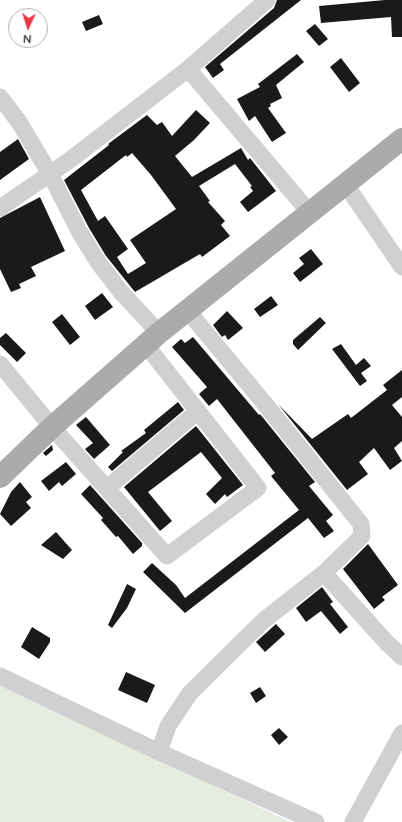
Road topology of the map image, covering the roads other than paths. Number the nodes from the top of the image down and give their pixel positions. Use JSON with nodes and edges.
{"nodes":[{"id":1,"x":267,"y":0,"type":"edge"},
{"id":2,"x":188,"y":69,"type":"junction"},
{"id":3,"x":0,"y":96,"type":"edge"},
{"id":4,"x":402,"y":139,"type":"edge"},
{"id":5,"x":50,"y":174,"type":"junction"},
{"id":6,"x":346,"y":185,"type":"junction"},
{"id":7,"x":0,"y":208,"type":"edge"},
{"id":8,"x":310,"y":213,"type":"junction"},
{"id":9,"x":402,"y":267,"type":"edge"},
{"id":10,"x":187,"y":310,"type":"junction"},
{"id":11,"x":152,"y":339,"type":"junction"},
{"id":12,"x":0,"y":364,"type":"edge"},
{"id":13,"x":198,"y":411,"type":"junction"},
{"id":14,"x":52,"y":427,"type":"junction"},
{"id":15,"x":0,"y":477,"type":"edge"},
{"id":16,"x":107,"y":488,"type":"junction"},
{"id":17,"x":324,"y":574,"type":"junction"},
{"id":18,"x":402,"y":657,"type":"edge"},
{"id":19,"x":0,"y":676,"type":"edge"},
{"id":20,"x":402,"y":733,"type":"edge"},
{"id":21,"x":159,"y":752,"type":"junction"},
{"id":22,"x":316,"y":822,"type":"edge"},
{"id":23,"x":353,"y":822,"type":"edge"}],
"edges":[{"from":1,"to":2,"type":"street"},
{"from":2,"to":5,"type":"street"},
{"from":2,"to":8,"type":"street"},
{"from":3,"to":5,"type":"street"},
{"from":4,"to":6,"type":"main road"},
{"from":5,"to":7,"type":"street"},
{"from":5,"to":11,"type":"street"},
{"from":6,"to":8,"type":"main road"},
{"from":6,"to":9,"type":"street"},
{"from":8,"to":10,"type":"main road"},
{"from":10,"to":11,"type":"main road"},
{"from":10,"to":17,"type":"street"},
{"from":11,"to":13,"type":"street"},
{"from":11,"to":14,"type":"main road"},
{"from":12,"to":14,"type":"street"},
{"from":13,"to":16,"type":"street"},
{"from":13,"to":16,"type":"street"},
{"from":14,"to":15,"type":"main road"},
{"from":14,"to":16,"type":"street"},
{"from":17,"to":18,"type":"street"},
{"from":17,"to":21,"type":"street"},
{"from":19,"to":21,"type":"street"},
{"from":20,"to":23,"type":"street"},
{"from":21,"to":22,"type":"street"}]}
